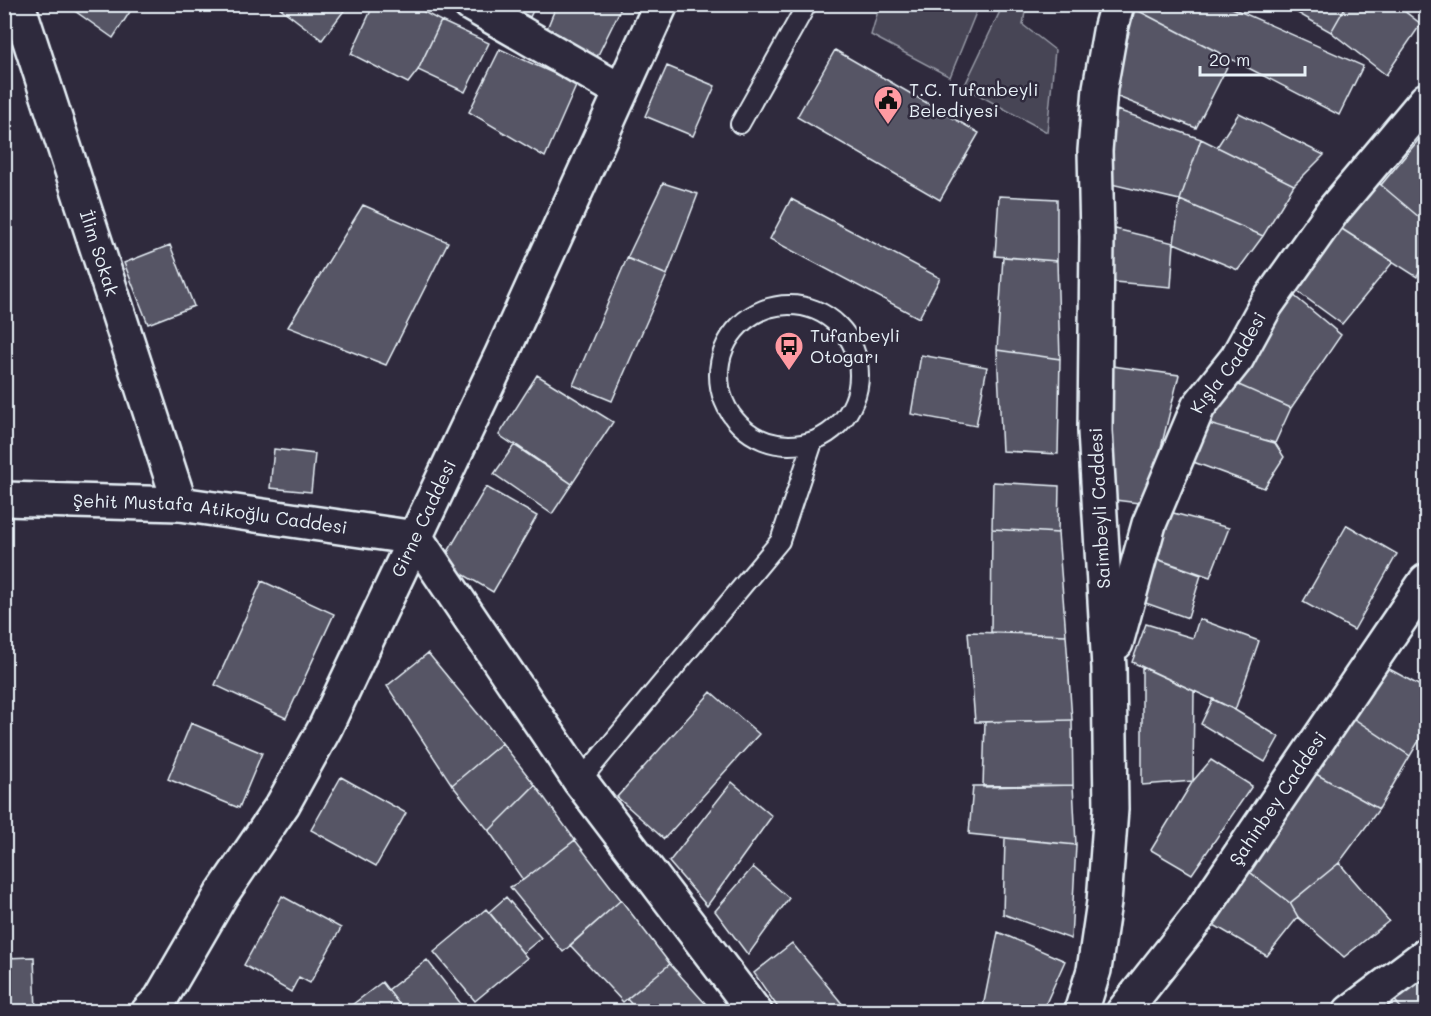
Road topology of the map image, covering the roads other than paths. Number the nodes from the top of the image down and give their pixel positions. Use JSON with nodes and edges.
{"nodes":[{"id":1,"x":18,"y":4,"type":"edge"},
{"id":2,"x":470,"y":4,"type":"edge"},
{"id":3,"x":661,"y":4,"type":"edge"},
{"id":4,"x":807,"y":4,"type":"edge"},
{"id":5,"x":1117,"y":4,"type":"edge"},
{"id":6,"x":621,"y":91,"type":"junction"},
{"id":7,"x":1426,"y":100,"type":"edge"},
{"id":8,"x":740,"y":124,"type":"dead end"},
{"id":9,"x":813,"y":442,"type":"junction"},
{"id":10,"x":4,"y":499,"type":"edge"},
{"id":11,"x":180,"y":504,"type":"junction"},
{"id":12,"x":416,"y":538,"type":"junction"},
{"id":13,"x":1426,"y":581,"type":"edge"},
{"id":14,"x":1109,"y":668,"type":"junction"},
{"id":15,"x":580,"y":781,"type":"junction"},
{"id":16,"x":1426,"y":954,"type":"edge"},
{"id":17,"x":148,"y":1011,"type":"edge"},
{"id":18,"x":755,"y":1011,"type":"edge"},
{"id":19,"x":1081,"y":1011,"type":"edge"},
{"id":20,"x":1123,"y":1011,"type":"edge"},
{"id":21,"x":1350,"y":1011,"type":"edge"}],
"edges":[{"from":1,"to":11,"type":"street","name":"İlim Sokak"},
{"from":2,"to":6,"type":"street"},
{"from":3,"to":6,"type":"street","name":"Girne Caddesi"},
{"from":4,"to":8,"type":"lane"},
{"from":5,"to":14,"type":"street","name":"Saimbeyli Caddesi"},
{"from":6,"to":12,"type":"street","name":"Girne Caddesi"},
{"from":7,"to":14,"type":"street","name":"Kışla Caddesi"},
{"from":9,"to":9,"type":"lane"},
{"from":9,"to":15,"type":"lane"},
{"from":10,"to":11,"type":"street","name":"Şehit Mustafa Atikoğlu Caddesi"},
{"from":11,"to":12,"type":"street","name":"Şehit Mustafa Atikoğlu Caddesi"},
{"from":12,"to":15,"type":"street"},
{"from":12,"to":17,"type":"street","name":"Girne Caddesi"},
{"from":13,"to":20,"type":"street","name":"Şahinbey Caddesi"},
{"from":14,"to":19,"type":"street","name":"Saimbeyli Caddesi"},
{"from":15,"to":18,"type":"street"},
{"from":16,"to":21,"type":"street"}]}
